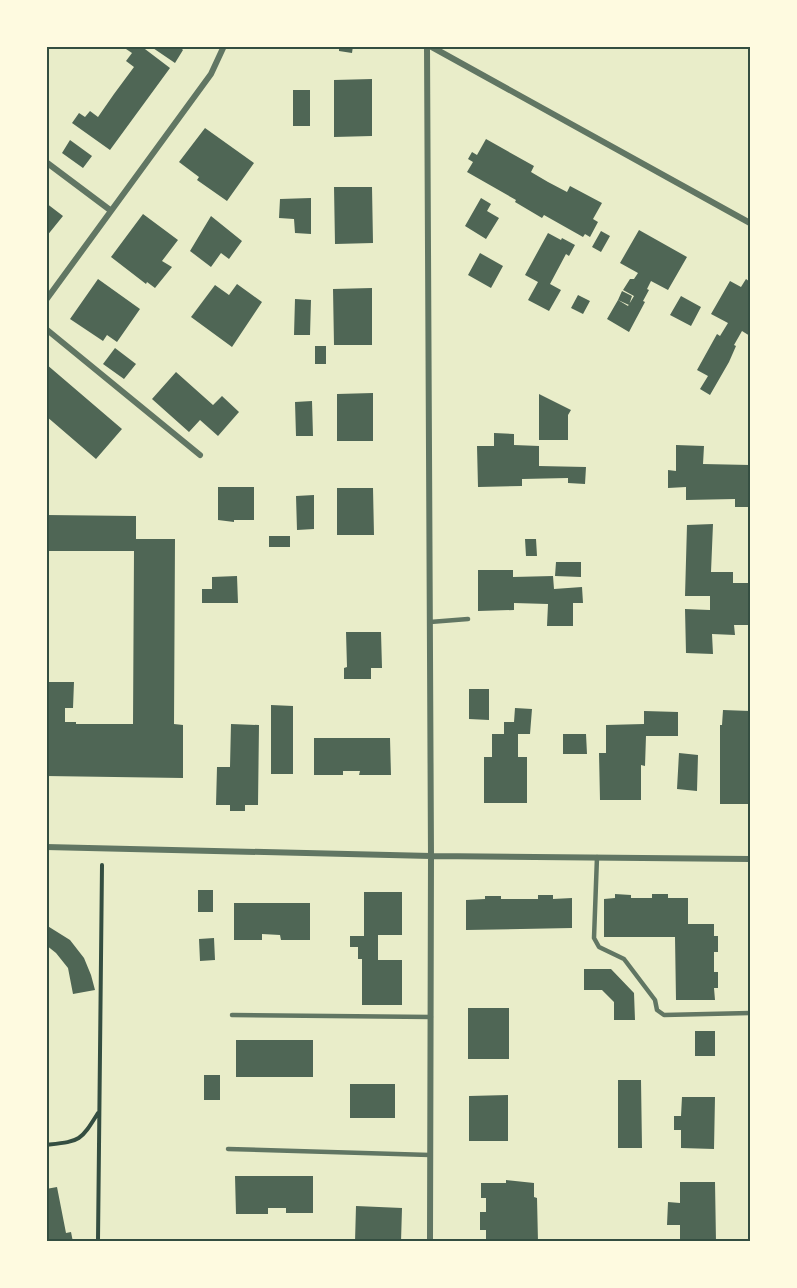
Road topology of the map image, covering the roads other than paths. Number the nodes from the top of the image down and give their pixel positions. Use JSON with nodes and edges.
{"nodes":[{"id":1,"x":224,"y":46,"type":"edge"},
{"id":2,"x":429,"y":46,"type":"edge"},
{"id":3,"x":46,"y":162,"type":"edge"},
{"id":4,"x":110,"y":210,"type":"junction"},
{"id":5,"x":750,"y":223,"type":"edge"},
{"id":6,"x":46,"y":300,"type":"edge"},
{"id":7,"x":46,"y":329,"type":"edge"},
{"id":8,"x":200,"y":455,"type":"dead end"},
{"id":9,"x":468,"y":619,"type":"dead end"},
{"id":10,"x":430,"y":622,"type":"junction"},
{"id":11,"x":46,"y":847,"type":"edge"},
{"id":12,"x":431,"y":856,"type":"junction"},
{"id":13,"x":597,"y":857,"type":"junction"},
{"id":14,"x":750,"y":859,"type":"edge"},
{"id":15,"x":750,"y":1013,"type":"edge"},
{"id":16,"x":232,"y":1015,"type":"dead end"},
{"id":17,"x":431,"y":1017,"type":"junction"},
{"id":18,"x":228,"y":1149,"type":"dead end"},
{"id":19,"x":430,"y":1155,"type":"junction"},
{"id":20,"x":430,"y":1242,"type":"edge"}],
"edges":[{"from":1,"to":4,"type":"street"},
{"from":2,"to":5,"type":"street"},
{"from":2,"to":10,"type":"street"},
{"from":3,"to":4,"type":"street"},
{"from":4,"to":6,"type":"street"},
{"from":7,"to":8,"type":"street"},
{"from":9,"to":10,"type":"lane"},
{"from":10,"to":12,"type":"street"},
{"from":11,"to":12,"type":"street"},
{"from":12,"to":13,"type":"street"},
{"from":12,"to":17,"type":"street"},
{"from":13,"to":14,"type":"street"},
{"from":13,"to":15,"type":"lane"},
{"from":16,"to":17,"type":"lane"},
{"from":17,"to":19,"type":"street"},
{"from":18,"to":19,"type":"lane"},
{"from":19,"to":20,"type":"street"}]}
